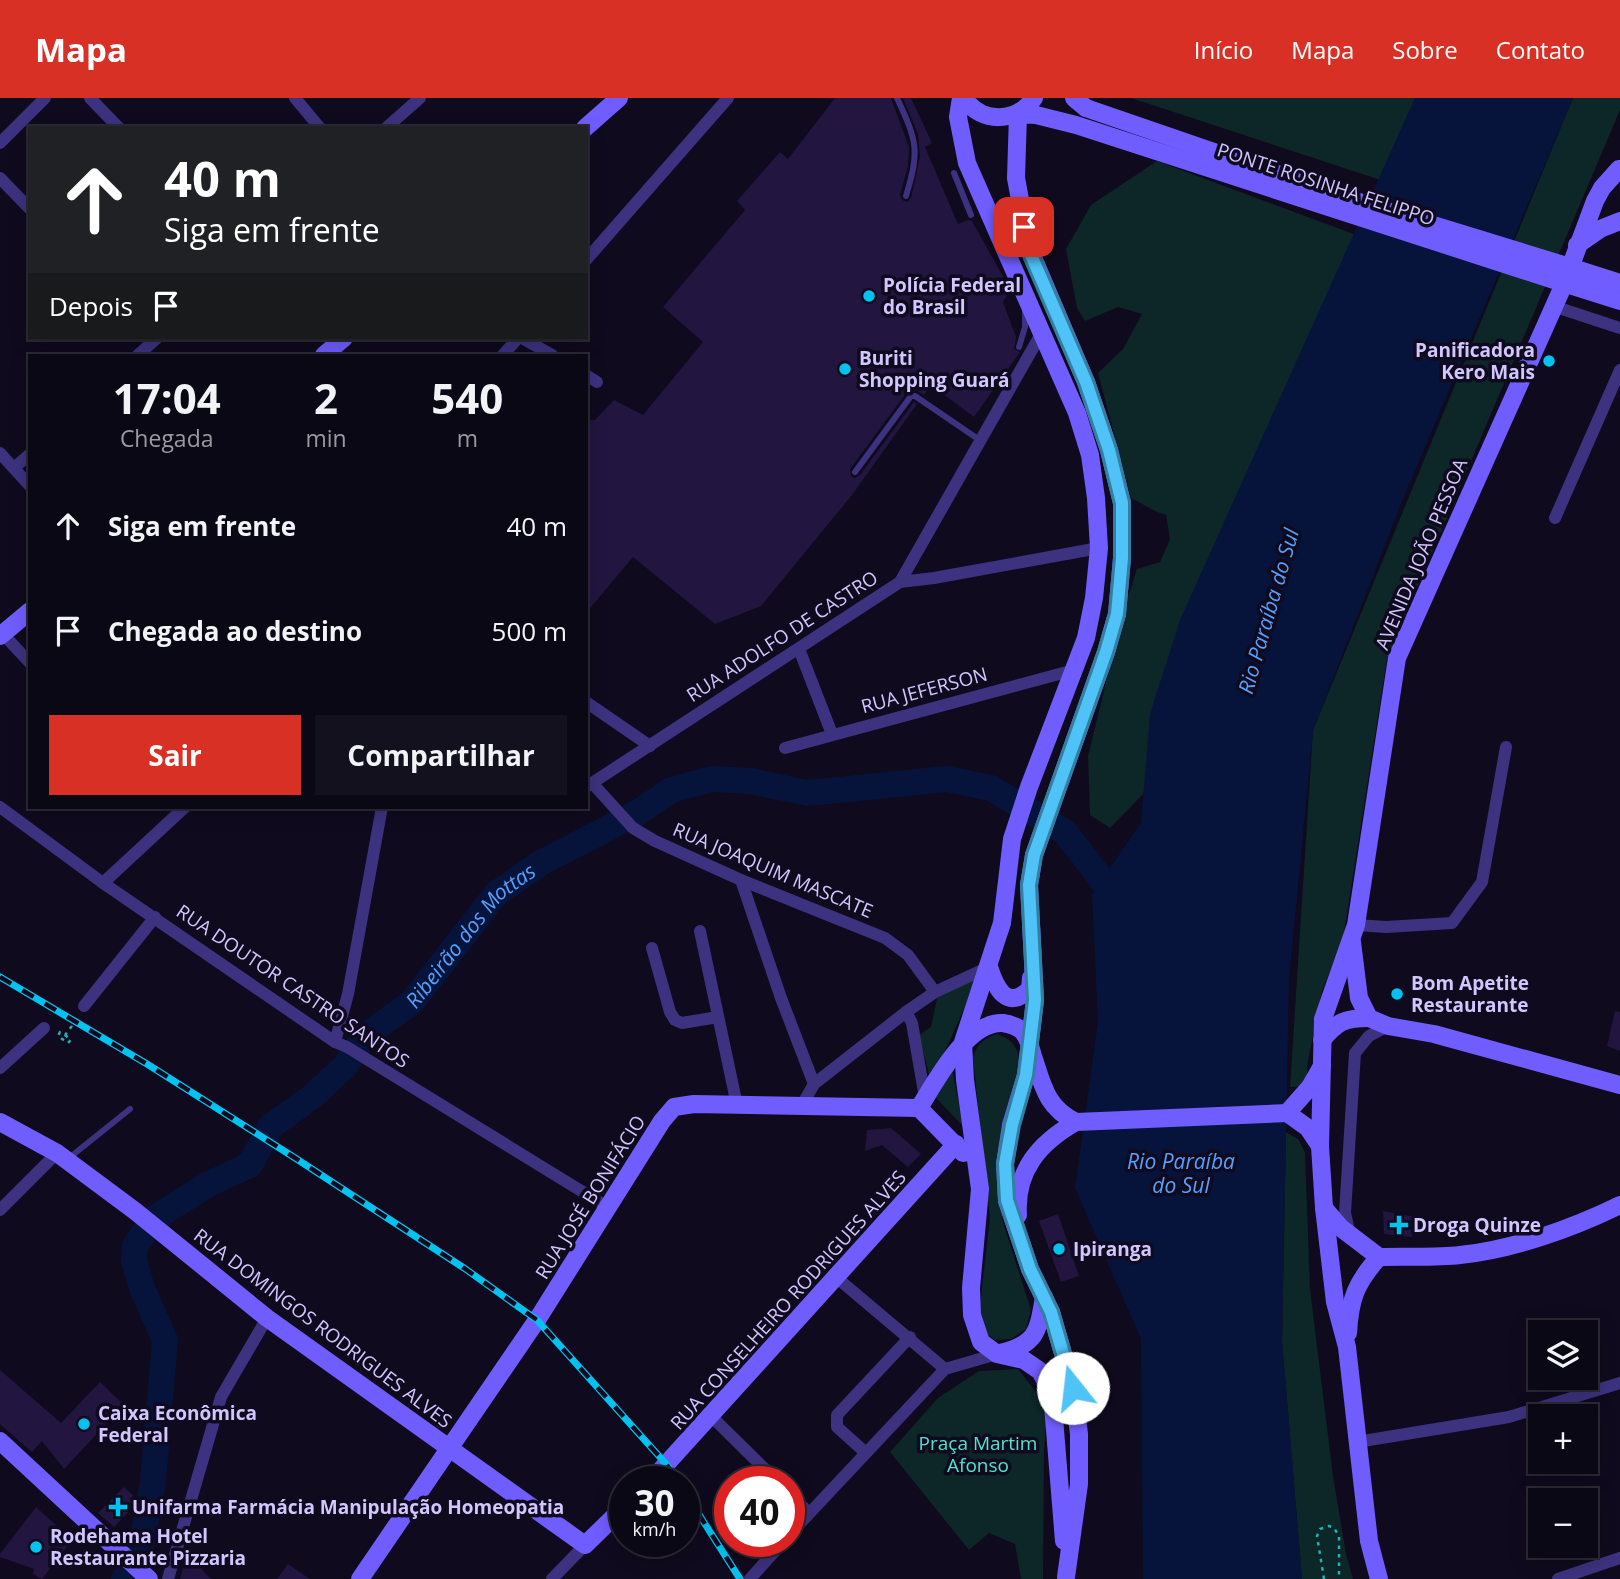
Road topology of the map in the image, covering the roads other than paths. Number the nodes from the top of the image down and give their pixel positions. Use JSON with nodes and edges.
{"nodes":[{"id":1,"x":45,"y":98,"type":"edge"},
{"id":2,"x":90,"y":98,"type":"edge"},
{"id":3,"x":295,"y":98,"type":"edge"},
{"id":4,"x":420,"y":98,"type":"edge"},
{"id":5,"x":619,"y":98,"type":"edge"},
{"id":6,"x":728,"y":98,"type":"edge"},
{"id":7,"x":897,"y":98,"type":"edge"},
{"id":8,"x":963,"y":98,"type":"edge"},
{"id":9,"x":1034,"y":98,"type":"edge"},
{"id":10,"x":1080,"y":103,"type":"edge"},
{"id":11,"x":1017,"y":114,"type":"junction"},
{"id":12,"x":117,"y":126,"type":"edge"},
{"id":13,"x":318,"y":126,"type":"edge"},
{"id":14,"x":388,"y":126,"type":"edge"},
{"id":15,"x":587,"y":126,"type":"edge"},
{"id":16,"x":0,"y":143,"type":"edge"},
{"id":17,"x":1620,"y":164,"type":"edge"},
{"id":18,"x":1620,"y":171,"type":"edge"},
{"id":19,"x":954,"y":173,"type":"dead end"},
{"id":20,"x":0,"y":178,"type":"edge"},
{"id":21,"x":906,"y":196,"type":"dead end"},
{"id":22,"x":28,"y":207,"type":"edge"},
{"id":23,"x":971,"y":215,"type":"dead end"},
{"id":24,"x":1620,"y":221,"type":"edge"},
{"id":25,"x":1004,"y":244,"type":"junction"},
{"id":26,"x":1577,"y":245,"type":"junction"},
{"id":27,"x":588,"y":258,"type":"edge"},
{"id":28,"x":1567,"y":275,"type":"junction"},
{"id":29,"x":1620,"y":283,"type":"edge"},
{"id":30,"x":1620,"y":301,"type":"edge"},
{"id":31,"x":1553,"y":306,"type":"junction"},
{"id":32,"x":1620,"y":328,"type":"edge"},
{"id":33,"x":1041,"y":334,"type":"junction"},
{"id":34,"x":155,"y":340,"type":"edge"},
{"id":35,"x":342,"y":340,"type":"edge"},
{"id":36,"x":518,"y":340,"type":"edge"},
{"id":37,"x":524,"y":340,"type":"edge"},
{"id":38,"x":1019,"y":348,"type":"dead end"},
{"id":39,"x":139,"y":354,"type":"edge"},
{"id":40,"x":325,"y":354,"type":"edge"},
{"id":41,"x":504,"y":354,"type":"edge"},
{"id":42,"x":550,"y":354,"type":"edge"},
{"id":43,"x":1620,"y":370,"type":"edge"},
{"id":44,"x":981,"y":441,"type":"junction"},
{"id":45,"x":0,"y":453,"type":"edge"},
{"id":46,"x":28,"y":456,"type":"edge"},
{"id":47,"x":14,"y":468,"type":"junction"},
{"id":48,"x":855,"y":472,"type":"dead end"},
{"id":49,"x":28,"y":484,"type":"edge"},
{"id":50,"x":1555,"y":518,"type":"dead end"},
{"id":51,"x":1099,"y":548,"type":"junction"},
{"id":52,"x":900,"y":582,"type":"junction"},
{"id":53,"x":28,"y":613,"type":"edge"},
{"id":54,"x":2,"y":635,"type":"edge"},
{"id":55,"x":799,"y":649,"type":"junction"},
{"id":56,"x":28,"y":661,"type":"edge"},
{"id":57,"x":1074,"y":670,"type":"junction"},
{"id":58,"x":588,"y":703,"type":"edge"},
{"id":59,"x":832,"y":734,"type":"junction"},
{"id":60,"x":650,"y":746,"type":"junction"},
{"id":61,"x":1506,"y":747,"type":"dead end"},
{"id":62,"x":785,"y":748,"type":"dead end"},
{"id":63,"x":590,"y":785,"type":"edge"},
{"id":64,"x":0,"y":807,"type":"edge"},
{"id":65,"x":163,"y":809,"type":"edge"},
{"id":66,"x":182,"y":809,"type":"edge"},
{"id":67,"x":382,"y":809,"type":"edge"},
{"id":68,"x":171,"y":818,"type":"junction"},
{"id":69,"x":741,"y":880,"type":"junction"},
{"id":70,"x":103,"y":883,"type":"junction"},
{"id":71,"x":155,"y":917,"type":"junction"},
{"id":72,"x":700,"y":931,"type":"dead end"},
{"id":73,"x":1354,"y":931,"type":"junction"},
{"id":74,"x":652,"y":948,"type":"dead end"},
{"id":75,"x":1033,"y":954,"type":"junction"},
{"id":76,"x":989,"y":967,"type":"junction"},
{"id":77,"x":935,"y":992,"type":"junction"},
{"id":78,"x":82,"y":1011,"type":"road end"},
{"id":79,"x":906,"y":1012,"type":"junction"},
{"id":80,"x":718,"y":1017,"type":"junction"},
{"id":81,"x":1369,"y":1018,"type":"junction"},
{"id":82,"x":1388,"y":1026,"type":"junction"},
{"id":83,"x":44,"y":1028,"type":"dead end"},
{"id":84,"x":1322,"y":1040,"type":"junction"},
{"id":85,"x":963,"y":1042,"type":"junction"},
{"id":86,"x":341,"y":1044,"type":"junction"},
{"id":87,"x":1030,"y":1045,"type":"junction"},
{"id":88,"x":1323,"y":1063,"type":"junction"},
{"id":89,"x":0,"y":1068,"type":"edge"},
{"id":90,"x":814,"y":1084,"type":"junction"},
{"id":91,"x":1620,"y":1085,"type":"edge"},
{"id":92,"x":922,"y":1103,"type":"junction"},
{"id":93,"x":737,"y":1105,"type":"junction"},
{"id":94,"x":802,"y":1105,"type":"junction"},
{"id":95,"x":130,"y":1109,"type":"dead end"},
{"id":96,"x":1284,"y":1114,"type":"junction"},
{"id":97,"x":1078,"y":1121,"type":"junction"},
{"id":98,"x":0,"y":1122,"type":"edge"},
{"id":99,"x":956,"y":1144,"type":"junction"},
{"id":100,"x":1320,"y":1146,"type":"junction"},
{"id":101,"x":62,"y":1157,"type":"junction"},
{"id":102,"x":978,"y":1174,"type":"junction"},
{"id":103,"x":1620,"y":1205,"type":"edge"},
{"id":104,"x":609,"y":1208,"type":"junction"},
{"id":105,"x":1324,"y":1208,"type":"junction"},
{"id":106,"x":0,"y":1210,"type":"edge"},
{"id":107,"x":1350,"y":1236,"type":"junction"},
{"id":108,"x":1020,"y":1241,"type":"junction"},
{"id":109,"x":1379,"y":1257,"type":"junction"},
{"id":110,"x":836,"y":1278,"type":"junction"},
{"id":111,"x":1044,"y":1297,"type":"junction"},
{"id":112,"x":267,"y":1318,"type":"junction"},
{"id":113,"x":910,"y":1337,"type":"junction"},
{"id":114,"x":1346,"y":1347,"type":"junction"},
{"id":115,"x":997,"y":1354,"type":"junction"},
{"id":116,"x":945,"y":1369,"type":"junction"},
{"id":117,"x":1620,"y":1383,"type":"edge"},
{"id":118,"x":710,"y":1415,"type":"junction"},
{"id":119,"x":0,"y":1441,"type":"edge"},
{"id":120,"x":1357,"y":1443,"type":"junction"},
{"id":121,"x":449,"y":1449,"type":"junction"},
{"id":122,"x":866,"y":1453,"type":"junction"},
{"id":123,"x":664,"y":1466,"type":"edge"},
{"id":124,"x":762,"y":1466,"type":"edge"},
{"id":125,"x":805,"y":1509,"type":"edge"},
{"id":126,"x":809,"y":1513,"type":"junction"},
{"id":127,"x":805,"y":1517,"type":"edge"},
{"id":128,"x":609,"y":1522,"type":"edge"},
{"id":129,"x":585,"y":1545,"type":"junction"},
{"id":130,"x":770,"y":1557,"type":"edge"},
{"id":131,"x":1620,"y":1558,"type":"edge"},
{"id":132,"x":1066,"y":1578,"type":"edge"},
{"id":133,"x":149,"y":1579,"type":"edge"},
{"id":134,"x":168,"y":1579,"type":"edge"},
{"id":135,"x":360,"y":1579,"type":"edge"},
{"id":136,"x":552,"y":1579,"type":"edge"},
{"id":137,"x":750,"y":1579,"type":"edge"},
{"id":138,"x":1379,"y":1579,"type":"edge"},
{"id":139,"x":1558,"y":1579,"type":"edge"}],
"edges":[{"from":1,"to":16,"type":"street"},
{"from":2,"to":12,"type":"street"},
{"from":3,"to":13,"type":"street"},
{"from":4,"to":14,"type":"street"},
{"from":5,"to":15,"type":"street"},
{"from":6,"to":27,"type":"street"},
{"from":7,"to":21,"type":"lane"},
{"from":8,"to":11,"type":"street","name":"PONTE ROSINHA FELIPPO"},
{"from":8,"to":25,"type":"street"},
{"from":9,"to":11,"type":"street"},
{"from":10,"to":28,"type":"street","name":"PONTE ROSINHA FELIPPO","bridge":true},
{"from":11,"to":28,"type":"street","name":"PONTE ROSINHA FELIPPO"},
{"from":11,"to":75,"type":"street"},
{"from":17,"to":18,"type":"street"},
{"from":18,"to":26,"type":"street","name":"AVENIDA JOÃO PESSOA"},
{"from":19,"to":23,"type":"lane"},
{"from":20,"to":22,"type":"street"},
{"from":24,"to":26,"type":"street"},
{"from":25,"to":33,"type":"street"},
{"from":25,"to":38,"type":"lane"},
{"from":26,"to":31,"type":"street","name":"AVENIDA JOÃO PESSOA"},
{"from":28,"to":29,"type":"street"},
{"from":28,"to":30,"type":"street","bridge":true},
{"from":31,"to":32,"type":"street"},
{"from":31,"to":73,"type":"street","name":"AVENIDA JOÃO PESSOA"},
{"from":33,"to":44,"type":"street"},
{"from":33,"to":51,"type":"street"},
{"from":34,"to":39,"type":"street"},
{"from":35,"to":40,"type":"street"},
{"from":36,"to":41,"type":"street"},
{"from":37,"to":42,"type":"street"},
{"from":43,"to":50,"type":"street"},
{"from":44,"to":48,"type":"lane"},
{"from":44,"to":52,"type":"street"},
{"from":45,"to":47,"type":"street"},
{"from":46,"to":47,"type":"street"},
{"from":47,"to":49,"type":"street"},
{"from":51,"to":52,"type":"street","name":"RUA ADOLFO DE CASTRO"},
{"from":51,"to":57,"type":"street"},
{"from":52,"to":55,"type":"street","name":"RUA ADOLFO DE CASTRO"},
{"from":53,"to":54,"type":"street"},
{"from":54,"to":56,"type":"street"},
{"from":55,"to":59,"type":"street"},
{"from":55,"to":60,"type":"street","name":"RUA ADOLFO DE CASTRO"},
{"from":57,"to":59,"type":"street","name":"RUA JEFERSON"},
{"from":57,"to":76,"type":"street"},
{"from":58,"to":60,"type":"street"},
{"from":59,"to":62,"type":"street","name":"RUA JEFERSON"},
{"from":60,"to":63,"type":"street","name":"RUA ADOLFO DE CASTRO"},
{"from":61,"to":73,"type":"street"},
{"from":63,"to":69,"type":"street","name":"RUA JOAQUIM MASCATE"},
{"from":64,"to":70,"type":"street","name":"RUA DOUTOR CASTRO SANTOS"},
{"from":65,"to":68,"type":"street"},
{"from":66,"to":68,"type":"street"},
{"from":67,"to":86,"type":"street"},
{"from":68,"to":70,"type":"street"},
{"from":69,"to":77,"type":"street","name":"RUA JOAQUIM MASCATE"},
{"from":69,"to":90,"type":"street"},
{"from":70,"to":71,"type":"street","name":"RUA DOUTOR CASTRO SANTOS"},
{"from":71,"to":78,"type":"street"},
{"from":71,"to":86,"type":"street","name":"RUA DOUTOR CASTRO SANTOS"},
{"from":72,"to":80,"type":"street"},
{"from":73,"to":81,"type":"street","name":"AVENIDA JOÃO PESSOA"},
{"from":73,"to":84,"type":"street","name":"AVENIDA JOÃO PESSOA"},
{"from":74,"to":80,"type":"street"},
{"from":75,"to":76,"type":"street"},
{"from":75,"to":87,"type":"street"},
{"from":76,"to":77,"type":"street"},
{"from":76,"to":85,"type":"street"},
{"from":77,"to":79,"type":"street"},
{"from":79,"to":90,"type":"street"},
{"from":79,"to":92,"type":"street"},
{"from":80,"to":93,"type":"street"},
{"from":81,"to":82,"type":"street"},
{"from":81,"to":84,"type":"street"},
{"from":82,"to":91,"type":"street"},
{"from":82,"to":107,"type":"street"},
{"from":83,"to":89,"type":"street"},
{"from":84,"to":88,"type":"street","name":"AVENIDA JOÃO PESSOA"},
{"from":85,"to":87,"type":"street"},
{"from":85,"to":92,"type":"street"},
{"from":85,"to":102,"type":"street"},
{"from":86,"to":104,"type":"street","name":"RUA DOUTOR CASTRO SANTOS"},
{"from":87,"to":97,"type":"street"},
{"from":87,"to":108,"type":"street"},
{"from":88,"to":96,"type":"street"},
{"from":88,"to":100,"type":"street","name":"AVENIDA JOÃO PESSOA"},
{"from":90,"to":94,"type":"street"},
{"from":92,"to":94,"type":"street","name":"RUA JOSÉ BONIFÁCIO"},
{"from":92,"to":99,"type":"street"},
{"from":93,"to":94,"type":"street","name":"RUA JOSÉ BONIFÁCIO"},
{"from":93,"to":104,"type":"street","name":"RUA JOSÉ BONIFÁCIO"},
{"from":95,"to":101,"type":"lane"},
{"from":96,"to":97,"type":"street"},
{"from":96,"to":100,"type":"street"},
{"from":97,"to":108,"type":"street"},
{"from":98,"to":101,"type":"street","name":"RUA DOMINGOS RODRIGUES ALVES"},
{"from":99,"to":102,"type":"street"},
{"from":99,"to":110,"type":"street","name":"RUA CONSELHEIRO RODRIGUES ALVES"},
{"from":100,"to":105,"type":"street","name":"AVENIDA JOÃO PESSOA"},
{"from":101,"to":106,"type":"street"},
{"from":101,"to":112,"type":"street","name":"RUA DOMINGOS RODRIGUES ALVES"},
{"from":102,"to":115,"type":"street"},
{"from":103,"to":109,"type":"street"},
{"from":104,"to":121,"type":"street","name":"RUA JOSÉ BONIFÁCIO"},
{"from":105,"to":107,"type":"street"},
{"from":105,"to":114,"type":"street","name":"AVENIDA JOÃO PESSOA"},
{"from":107,"to":109,"type":"street"},
{"from":108,"to":111,"type":"street"},
{"from":109,"to":114,"type":"street"},
{"from":110,"to":113,"type":"street"},
{"from":110,"to":118,"type":"street","name":"RUA CONSELHEIRO RODRIGUES ALVES"},
{"from":111,"to":115,"type":"street"},
{"from":111,"to":132,"type":"street"},
{"from":112,"to":121,"type":"street","name":"RUA DOMINGOS RODRIGUES ALVES"},
{"from":112,"to":134,"type":"street"},
{"from":113,"to":116,"type":"street"},
{"from":113,"to":122,"type":"street"},
{"from":114,"to":120,"type":"street"},
{"from":115,"to":116,"type":"street"},
{"from":115,"to":132,"type":"street"},
{"from":116,"to":122,"type":"street"},
{"from":117,"to":120,"type":"street"},
{"from":118,"to":123,"type":"street","name":"RUA CONSELHEIRO RODRIGUES ALVES"},
{"from":118,"to":124,"type":"street"},
{"from":119,"to":133,"type":"street"},
{"from":120,"to":138,"type":"street"},
{"from":121,"to":129,"type":"street","name":"RUA DOMINGOS RODRIGUES ALVES"},
{"from":121,"to":135,"type":"street","name":"RUA JOSÉ BONIFÁCIO"},
{"from":122,"to":126,"type":"street"},
{"from":125,"to":126,"type":"street"},
{"from":126,"to":127,"type":"street"},
{"from":128,"to":129,"type":"street"},
{"from":129,"to":136,"type":"street"},
{"from":130,"to":137,"type":"street"},
{"from":131,"to":139,"type":"street"}]}
